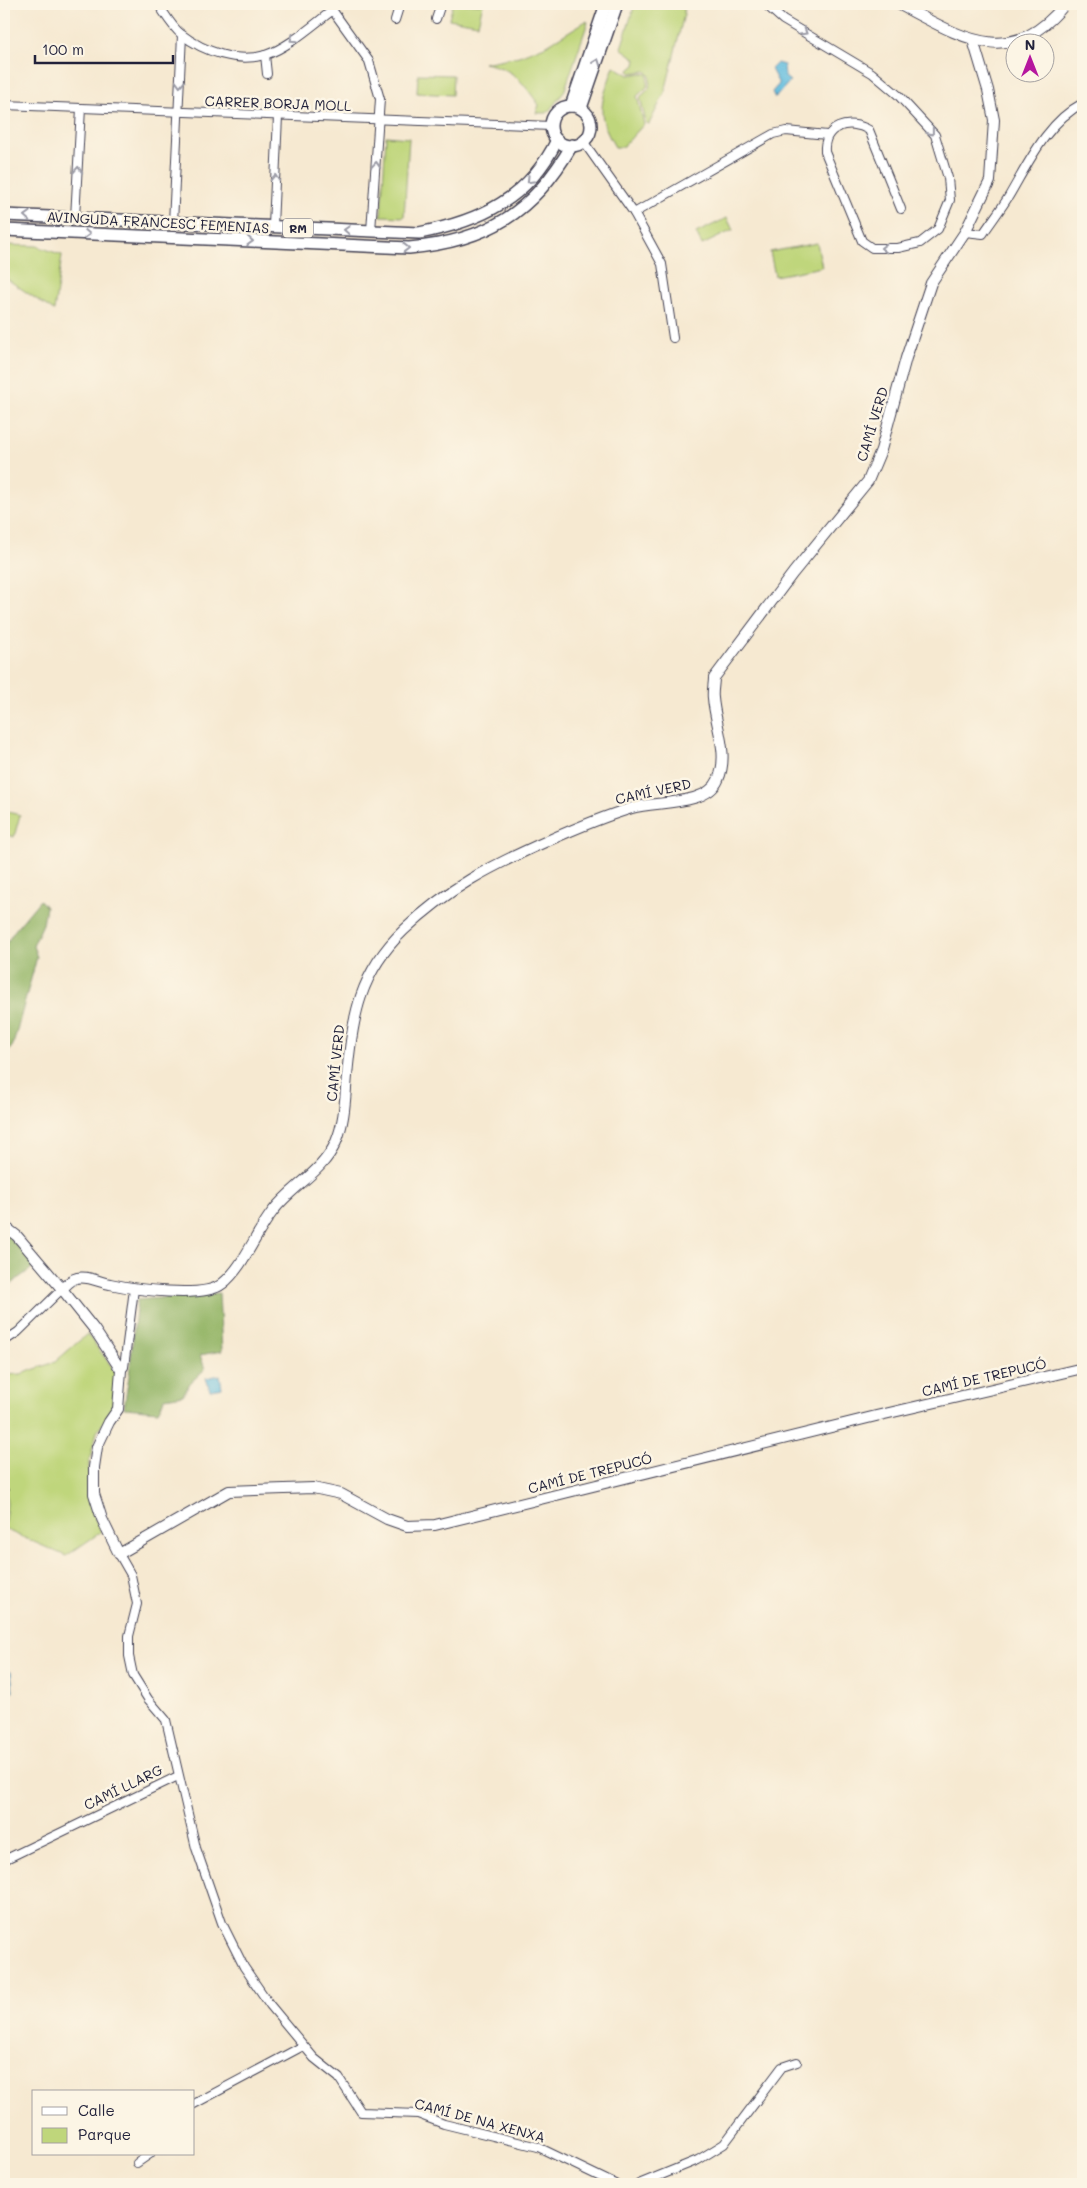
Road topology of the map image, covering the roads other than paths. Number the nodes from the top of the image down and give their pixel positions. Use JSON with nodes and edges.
{"nodes":[{"id":1,"x":158,"y":4,"type":"edge"},
{"id":2,"x":400,"y":4,"type":"edge"},
{"id":3,"x":440,"y":4,"type":"edge"},
{"id":4,"x":606,"y":4,"type":"edge"},
{"id":5,"x":617,"y":4,"type":"edge"},
{"id":6,"x":765,"y":4,"type":"edge"},
{"id":7,"x":900,"y":4,"type":"edge"},
{"id":8,"x":1065,"y":4,"type":"edge"},
{"id":9,"x":331,"y":7,"type":"edge"},
{"id":10,"x":395,"y":20,"type":"dead end"},
{"id":11,"x":436,"y":20,"type":"dead end"},
{"id":12,"x":182,"y":35,"type":"junction"},
{"id":13,"x":973,"y":40,"type":"junction"},
{"id":14,"x":265,"y":55,"type":"junction"},
{"id":15,"x":267,"y":74,"type":"dead end"},
{"id":16,"x":1083,"y":103,"type":"edge"},
{"id":17,"x":4,"y":105,"type":"edge"},
{"id":18,"x":576,"y":107,"type":"junction"},
{"id":19,"x":81,"y":108,"type":"junction"},
{"id":20,"x":179,"y":111,"type":"junction"},
{"id":21,"x":278,"y":116,"type":"junction"},
{"id":22,"x":379,"y":120,"type":"junction"},
{"id":23,"x":551,"y":126,"type":"junction"},
{"id":24,"x":827,"y":135,"type":"junction"},
{"id":25,"x":557,"y":140,"type":"junction"},
{"id":26,"x":577,"y":143,"type":"junction"},
{"id":27,"x":901,"y":209,"type":"dead end"},
{"id":28,"x":634,"y":213,"type":"junction"},
{"id":29,"x":4,"y":215,"type":"edge"},
{"id":30,"x":75,"y":218,"type":"junction"},
{"id":31,"x":173,"y":223,"type":"junction"},
{"id":32,"x":273,"y":226,"type":"junction"},
{"id":33,"x":4,"y":230,"type":"edge"},
{"id":34,"x":371,"y":231,"type":"junction"},
{"id":35,"x":966,"y":232,"type":"junction"},
{"id":36,"x":673,"y":338,"type":"dead end"},
{"id":37,"x":4,"y":1226,"type":"edge"},
{"id":38,"x":62,"y":1289,"type":"junction"},
{"id":39,"x":134,"y":1289,"type":"junction"},
{"id":40,"x":4,"y":1345,"type":"edge"},
{"id":41,"x":1083,"y":1368,"type":"edge"},
{"id":42,"x":121,"y":1370,"type":"junction"},
{"id":43,"x":4,"y":1491,"type":"edge"},
{"id":44,"x":4,"y":1497,"type":"edge"},
{"id":45,"x":119,"y":1554,"type":"junction"},
{"id":46,"x":178,"y":1776,"type":"junction"},
{"id":47,"x":4,"y":1860,"type":"edge"},
{"id":48,"x":303,"y":2046,"type":"junction"},
{"id":49,"x":797,"y":2062,"type":"dead end"},
{"id":50,"x":195,"y":2103,"type":"edge"},
{"id":51,"x":147,"y":2156,"type":"edge"},
{"id":52,"x":137,"y":2163,"type":"dead end"},
{"id":53,"x":614,"y":2184,"type":"edge"},
{"id":54,"x":639,"y":2184,"type":"edge"}],
"edges":[{"from":1,"to":12,"type":"street"},
{"from":2,"to":10,"type":"street"},
{"from":3,"to":11,"type":"street"},
{"from":4,"to":18,"type":"main road"},
{"from":18,"to":5,"type":"main road","one_way":true},
{"from":6,"to":24,"type":"street","one_way":true},
{"from":7,"to":13,"type":"street"},
{"from":8,"to":13,"type":"street"},
{"from":9,"to":14,"type":"street","one_way":true},
{"from":9,"to":22,"type":"street"},
{"from":12,"to":14,"type":"street"},
{"from":12,"to":20,"type":"street","one_way":true},
{"from":13,"to":35,"type":"street","name":"CAMÍ VERD"},
{"from":14,"to":15,"type":"street"},
{"from":16,"to":35,"type":"street"},
{"from":17,"to":19,"type":"street","name":"CARRER BORJA MOLL"},
{"from":18,"to":23,"type":"main road"},
{"from":18,"to":26,"type":"main road","number":"RM"},
{"from":19,"to":20,"type":"street","name":"CARRER BORJA MOLL"},
{"from":30,"to":19,"type":"street","one_way":true},
{"from":20,"to":21,"type":"street","name":"CARRER BORJA MOLL"},
{"from":20,"to":31,"type":"street"},
{"from":21,"to":22,"type":"street","name":"CARRER BORJA MOLL"},
{"from":32,"to":21,"type":"street","one_way":true},
{"from":22,"to":23,"type":"street","name":"CARRER BORJA MOLL"},
{"from":34,"to":22,"type":"street","one_way":true},
{"from":23,"to":25,"type":"main road"},
{"from":24,"to":27,"type":"street"},
{"from":24,"to":28,"type":"street"},
{"from":25,"to":26,"type":"main road"},
{"from":25,"to":34,"type":"main road","name":"AVINGUDA FRANCESC FEMENIAS","number":"RM","one_way":true},
{"from":26,"to":28,"type":"street"},
{"from":33,"to":26,"type":"main road","name":"AVINGUDA FRANCESC FEMENIAS","number":"RM","one_way":true},
{"from":28,"to":36,"type":"street"},
{"from":30,"to":29,"type":"main road","name":"AVINGUDA FRANCESC FEMENIAS","number":"RM","one_way":true},
{"from":30,"to":31,"type":"main road","name":"AVINGUDA FRANCESC FEMENIAS","number":"RM"},
{"from":31,"to":32,"type":"main road","name":"AVINGUDA FRANCESC FEMENIAS","number":"RM"},
{"from":34,"to":32,"type":"main road","name":"AVINGUDA FRANCESC FEMENIAS","number":"RM","one_way":true},
{"from":35,"to":39,"type":"street","name":"CAMÍ VERD"},
{"from":37,"to":38,"type":"street"},
{"from":38,"to":39,"type":"street","name":"CAMÍ VERD"},
{"from":38,"to":40,"type":"street"},
{"from":38,"to":42,"type":"street"},
{"from":39,"to":42,"type":"street"},
{"from":41,"to":45,"type":"street","name":"CAMÍ DE TREPUCÓ"},
{"from":42,"to":45,"type":"street","name":"CAMÍ LLARG"},
{"from":43,"to":44,"type":"street"},
{"from":45,"to":46,"type":"street","name":"CAMÍ LLARG"},
{"from":46,"to":47,"type":"street","name":"CAMÍ LLARG"},
{"from":46,"to":48,"type":"street","name":"CAMÍ DE NA XENXA"},
{"from":48,"to":50,"type":"street"},
{"from":48,"to":53,"type":"street","name":"CAMÍ DE NA XENXA"},
{"from":49,"to":54,"type":"street"},
{"from":51,"to":52,"type":"street"}]}
